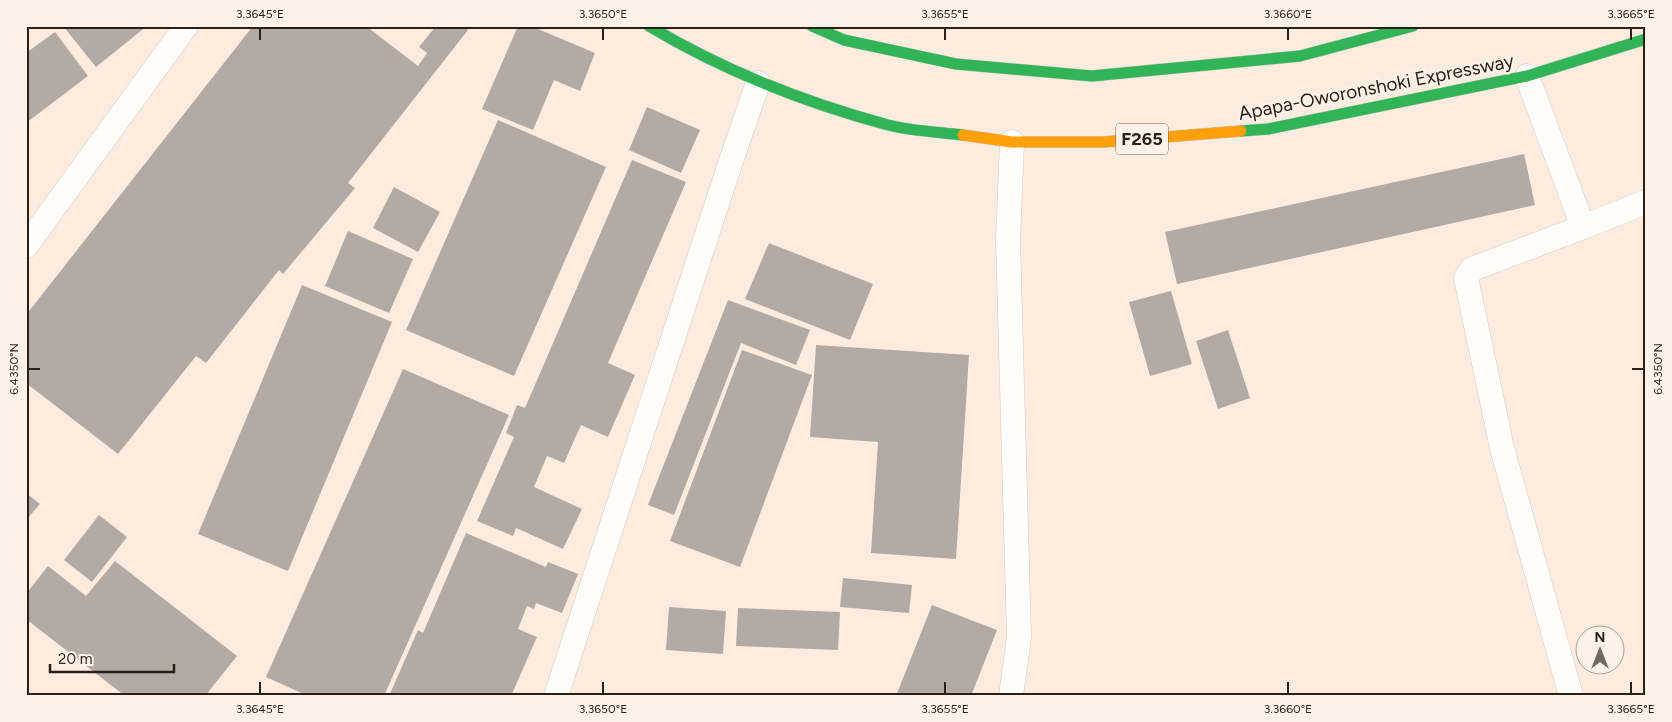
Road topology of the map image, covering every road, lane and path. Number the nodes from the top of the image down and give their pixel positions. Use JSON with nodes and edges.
{"nodes":[{"id":1,"x":186,"y":26,"type":"edge"},
{"id":2,"x":649,"y":26,"type":"edge"},
{"id":3,"x":812,"y":26,"type":"edge"},
{"id":4,"x":1413,"y":26,"type":"edge"},
{"id":5,"x":1646,"y":39,"type":"edge"},
{"id":6,"x":1527,"y":76,"type":"junction"},
{"id":7,"x":758,"y":83,"type":"junction"},
{"id":8,"x":1012,"y":142,"type":"junction"},
{"id":9,"x":1646,"y":202,"type":"edge"},
{"id":10,"x":1583,"y":227,"type":"junction"},
{"id":11,"x":26,"y":246,"type":"edge"},
{"id":12,"x":556,"y":696,"type":"edge"},
{"id":13,"x":1011,"y":696,"type":"edge"},
{"id":14,"x":1571,"y":696,"type":"edge"}],
"edges":[{"from":1,"to":11,"type":"lane"},
{"from":2,"to":7,"type":"main road","name":"Apapa-Oworonshoki Expressway","number":"F265"},
{"from":3,"to":4,"type":"main road"},
{"from":5,"to":6,"type":"main road","name":"Apapa-Oworonshoki Expressway","number":"F265"},
{"from":6,"to":8,"type":"main road","name":"Apapa-Oworonshoki Expressway","number":"F265"},
{"from":6,"to":10,"type":"lane"},
{"from":7,"to":8,"type":"main road","name":"Apapa-Oworonshoki Expressway","number":"F265"},
{"from":7,"to":12,"type":"lane"},
{"from":8,"to":13,"type":"lane"},
{"from":9,"to":10,"type":"lane"},
{"from":10,"to":14,"type":"lane"}]}
